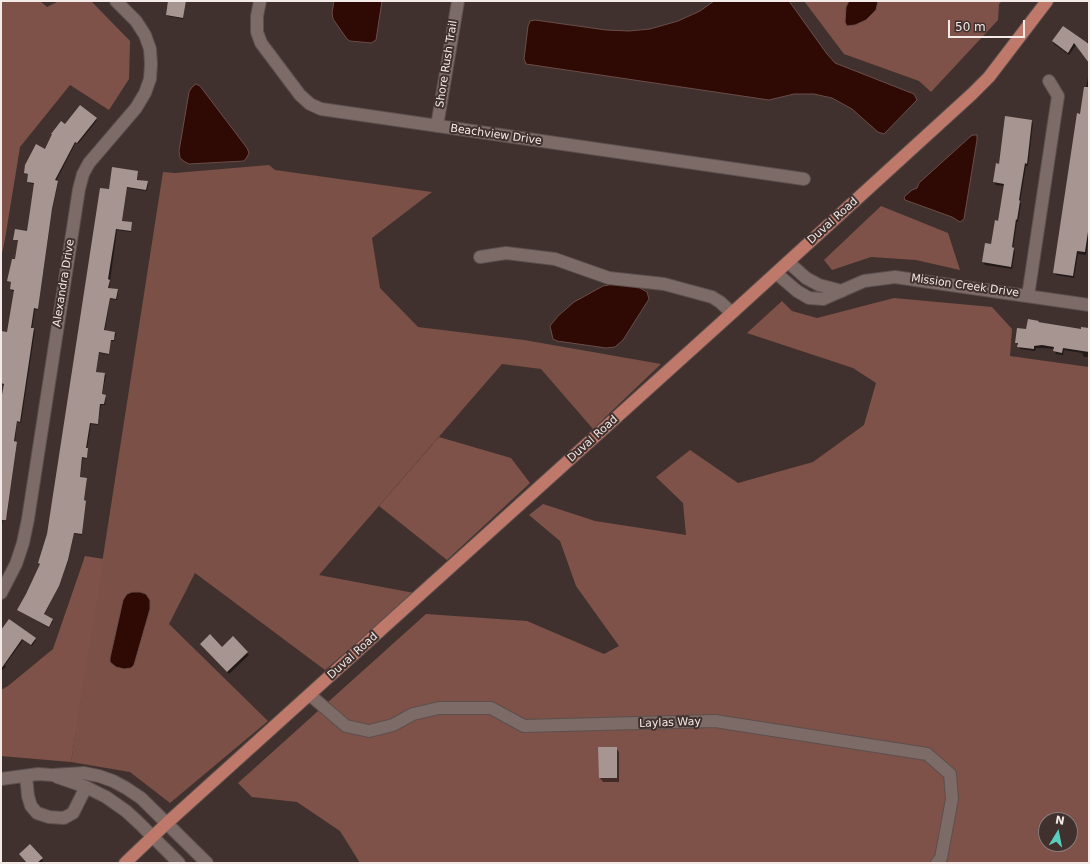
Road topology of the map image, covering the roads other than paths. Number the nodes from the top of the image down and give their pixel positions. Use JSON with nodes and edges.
{"nodes":[{"id":1,"x":116,"y":1,"type":"edge"},
{"id":2,"x":260,"y":1,"type":"edge"},
{"id":3,"x":458,"y":1,"type":"edge"},
{"id":4,"x":1047,"y":1,"type":"edge"},
{"id":5,"x":1048,"y":80,"type":"dead end"},
{"id":6,"x":437,"y":126,"type":"junction"},
{"id":7,"x":804,"y":180,"type":"dead end"},
{"id":8,"x":480,"y":257,"type":"dead end"},
{"id":9,"x":788,"y":262,"type":"junction"},
{"id":10,"x":776,"y":273,"type":"junction"},
{"id":11,"x":842,"y":291,"type":"junction"},
{"id":12,"x":1028,"y":296,"type":"junction"},
{"id":13,"x":1089,"y":305,"type":"edge"},
{"id":14,"x":728,"y":317,"type":"junction"},
{"id":15,"x":1,"y":593,"type":"edge"},
{"id":16,"x":310,"y":695,"type":"junction"},
{"id":17,"x":52,"y":775,"type":"junction"},
{"id":18,"x":26,"y":776,"type":"junction"},
{"id":19,"x":1,"y":779,"type":"edge"},
{"id":20,"x":86,"y":787,"type":"junction"},
{"id":21,"x":167,"y":823,"type":"junction"},
{"id":22,"x":154,"y":837,"type":"junction"},
{"id":23,"x":125,"y":863,"type":"edge"},
{"id":24,"x":179,"y":863,"type":"edge"},
{"id":25,"x":207,"y":863,"type":"edge"},
{"id":26,"x":937,"y":863,"type":"edge"}],
"edges":[{"from":1,"to":15,"type":"street","name":"Alexandra Drive"},
{"from":2,"to":6,"type":"street","name":"Beachview Drive"},
{"from":3,"to":6,"type":"street","name":"Shore Rush Trail"},
{"from":4,"to":9,"type":"main road","name":"Duval Road"},
{"from":5,"to":12,"type":"street"},
{"from":6,"to":7,"type":"street","name":"Beachview Drive"},
{"from":8,"to":14,"type":"street"},
{"from":9,"to":10,"type":"main road","name":"Duval Road"},
{"from":9,"to":11,"type":"street"},
{"from":10,"to":11,"type":"street","name":"Mission Creek Drive"},
{"from":10,"to":14,"type":"main road","name":"Duval Road"},
{"from":11,"to":12,"type":"street","name":"Mission Creek Drive"},
{"from":12,"to":13,"type":"street","name":"Mission Creek Drive"},
{"from":14,"to":16,"type":"main road","name":"Duval Road"},
{"from":16,"to":21,"type":"main road","name":"Duval Road"},
{"from":16,"to":26,"type":"street","name":"Laylas Way"},
{"from":17,"to":18,"type":"street"},
{"from":17,"to":20,"type":"street"},
{"from":17,"to":21,"type":"street"},
{"from":18,"to":19,"type":"street"},
{"from":18,"to":20,"type":"street"},
{"from":20,"to":22,"type":"street"},
{"from":21,"to":22,"type":"main road","name":"Duval Road"},
{"from":21,"to":25,"type":"street"},
{"from":22,"to":23,"type":"main road","name":"Duval Road"},
{"from":22,"to":24,"type":"street"}]}
